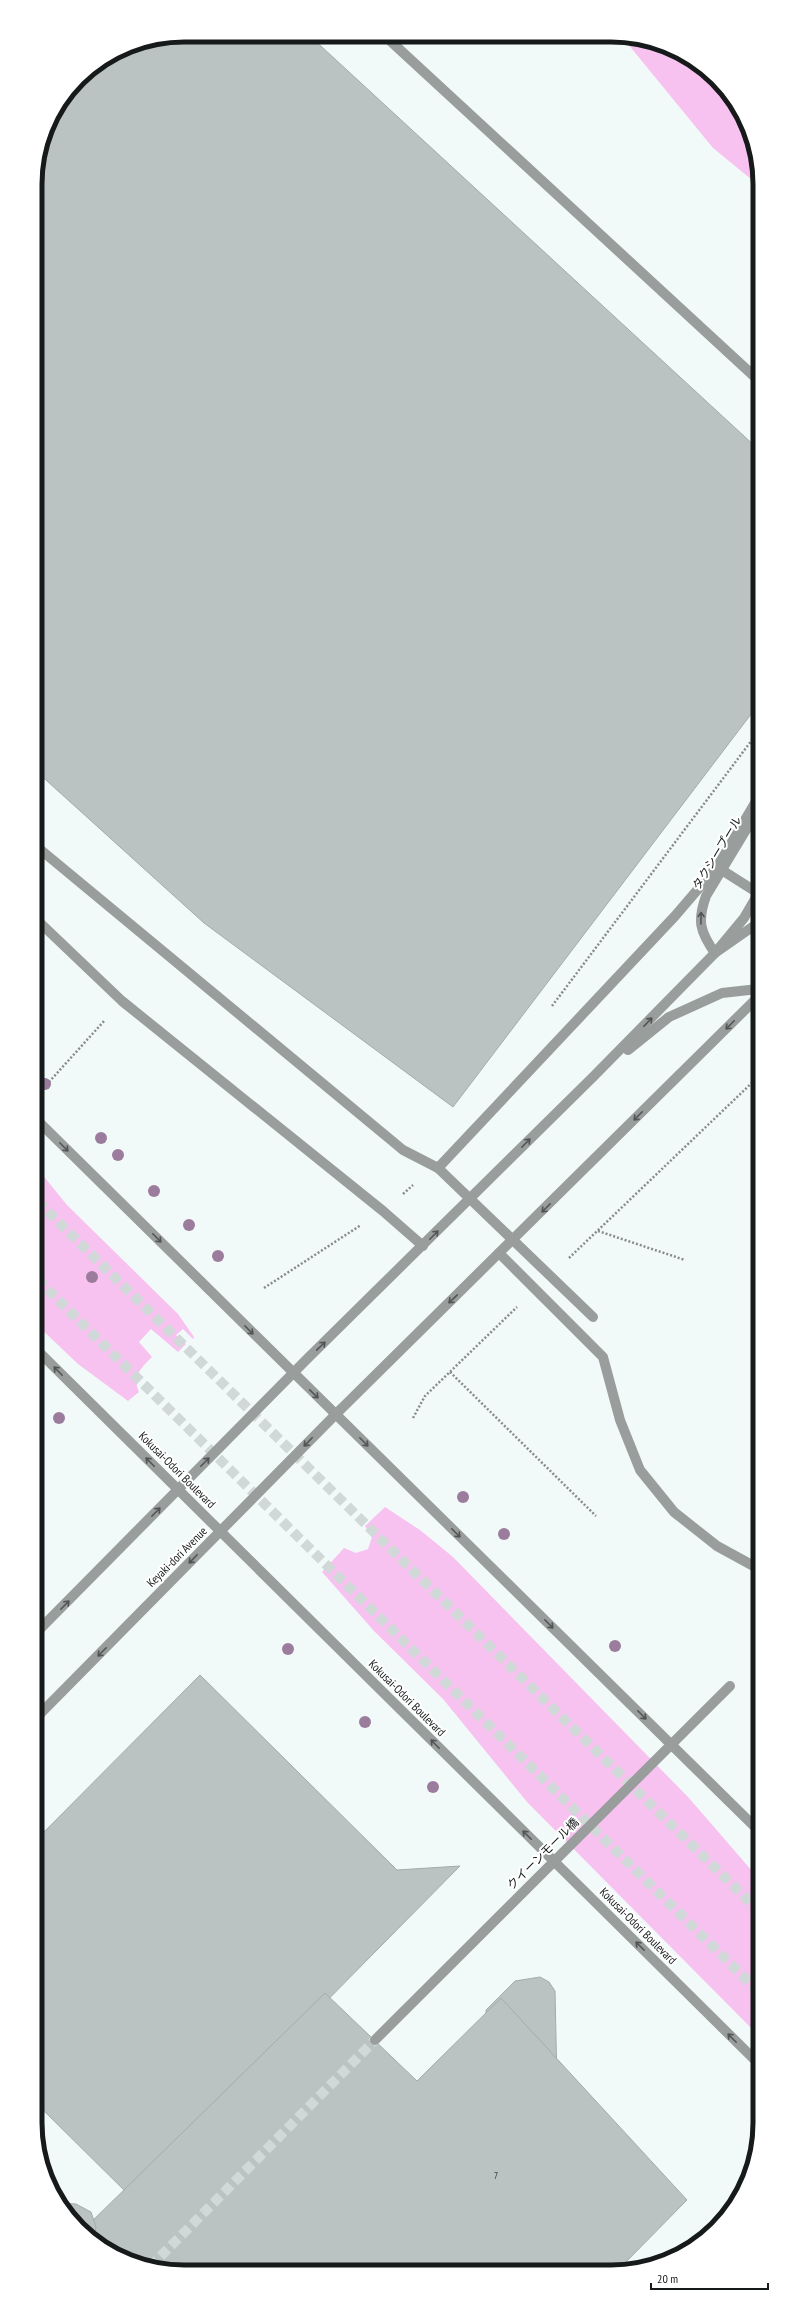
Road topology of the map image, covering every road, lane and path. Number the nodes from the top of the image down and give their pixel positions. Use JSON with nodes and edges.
{"nodes":[{"id":1,"x":392,"y":42,"type":"edge"},
{"id":2,"x":753,"y":375,"type":"edge"},
{"id":3,"x":753,"y":739,"type":"edge"},
{"id":4,"x":753,"y":806,"type":"edge"},
{"id":5,"x":753,"y":818,"type":"edge"},
{"id":6,"x":42,"y":851,"type":"edge"},
{"id":7,"x":717,"y":867,"type":"junction"},
{"id":8,"x":753,"y":891,"type":"edge"},
{"id":9,"x":753,"y":903,"type":"edge"},
{"id":10,"x":42,"y":925,"type":"edge"},
{"id":11,"x":753,"y":926,"type":"edge"},
{"id":12,"x":715,"y":953,"type":"junction"},
{"id":13,"x":753,"y":990,"type":"edge"},
{"id":14,"x":122,"y":1001,"type":"junction"},
{"id":15,"x":753,"y":1003,"type":"edge"},
{"id":16,"x":548,"y":1011,"type":"dead end"},
{"id":17,"x":593,"y":1078,"type":"junction"},
{"id":18,"x":49,"y":1082,"type":"dead end"},
{"id":19,"x":753,"y":1082,"type":"edge"},
{"id":20,"x":42,"y":1125,"type":"edge"},
{"id":21,"x":438,"y":1168,"type":"junction"},
{"id":22,"x":418,"y":1181,"type":"dead end"},
{"id":23,"x":383,"y":1211,"type":"junction"},
{"id":24,"x":598,"y":1231,"type":"junction"},
{"id":25,"x":423,"y":1246,"type":"junction"},
{"id":26,"x":499,"y":1253,"type":"junction"},
{"id":27,"x":685,"y":1260,"type":"dead end"},
{"id":28,"x":264,"y":1288,"type":"dead end"},
{"id":29,"x":536,"y":1290,"type":"junction"},
{"id":30,"x":593,"y":1317,"type":"dead end"},
{"id":31,"x":42,"y":1355,"type":"edge"},
{"id":32,"x":450,"y":1372,"type":"junction"},
{"id":33,"x":293,"y":1373,"type":"junction"},
{"id":34,"x":336,"y":1414,"type":"junction"},
{"id":35,"x":413,"y":1418,"type":"dead end"},
{"id":36,"x":178,"y":1490,"type":"junction"},
{"id":37,"x":596,"y":1516,"type":"dead end"},
{"id":38,"x":221,"y":1532,"type":"junction"},
{"id":39,"x":753,"y":1566,"type":"edge"},
{"id":40,"x":42,"y":1627,"type":"edge"},
{"id":41,"x":730,"y":1686,"type":"dead end"},
{"id":42,"x":42,"y":1713,"type":"edge"},
{"id":43,"x":753,"y":1825,"type":"edge"},
{"id":44,"x":375,"y":2040,"type":"tunnel mouth"},
{"id":45,"x":753,"y":2058,"type":"edge"}],
"edges":[{"from":1,"to":2,"type":"street"},
{"from":3,"to":16,"type":"path"},
{"from":4,"to":7,"type":"street","bridge":true},
{"from":12,"to":5,"type":"street","name":"タクシープール","one_way":true},
{"from":6,"to":21,"type":"street","bridge":true},
{"from":7,"to":8,"type":"street","bridge":true},
{"from":7,"to":21,"type":"street","bridge":true},
{"from":9,"to":12,"type":"street"},
{"from":10,"to":14,"type":"street"},
{"from":11,"to":12,"type":"street"},
{"from":17,"to":12,"type":"street","one_way":true},
{"from":13,"to":17,"type":"street"},
{"from":14,"to":18,"type":"path"},
{"from":14,"to":23,"type":"street"},
{"from":15,"to":26,"type":"street","name":"Keyaki-dori Avenue","one_way":true},
{"from":25,"to":17,"type":"street","one_way":true},
{"from":19,"to":24,"type":"path"},
{"from":20,"to":33,"type":"street","one_way":true},
{"from":21,"to":30,"type":"street","bridge":true},
{"from":22,"to":23,"type":"path"},
{"from":23,"to":25,"type":"street"},
{"from":23,"to":28,"type":"path"},
{"from":24,"to":27,"type":"path"},
{"from":24,"to":29,"type":"path"},
{"from":33,"to":25,"type":"street","one_way":true},
{"from":26,"to":29,"type":"street"},
{"from":26,"to":34,"type":"street","name":"Keyaki-dori Avenue","one_way":true},
{"from":29,"to":32,"type":"path"},
{"from":29,"to":39,"type":"street"},
{"from":36,"to":31,"type":"street","name":"Kokusai-Odori Boulevard","one_way":true},
{"from":32,"to":35,"type":"path"},
{"from":32,"to":37,"type":"path"},
{"from":33,"to":34,"type":"street","one_way":true},
{"from":36,"to":33,"type":"street","one_way":true},
{"from":34,"to":38,"type":"street","name":"Keyaki-dori Avenue","one_way":true},
{"from":34,"to":43,"type":"street","one_way":true},
{"from":36,"to":38,"type":"street","name":"Kokusai-Odori Boulevard"},
{"from":40,"to":36,"type":"street","one_way":true},
{"from":38,"to":42,"type":"street","name":"Keyaki-dori Avenue","one_way":true},
{"from":45,"to":38,"type":"street","name":"Kokusai-Odori Boulevard","one_way":true},
{"from":41,"to":44,"type":"street","name":"クイーンモール橋","bridge":true}]}
